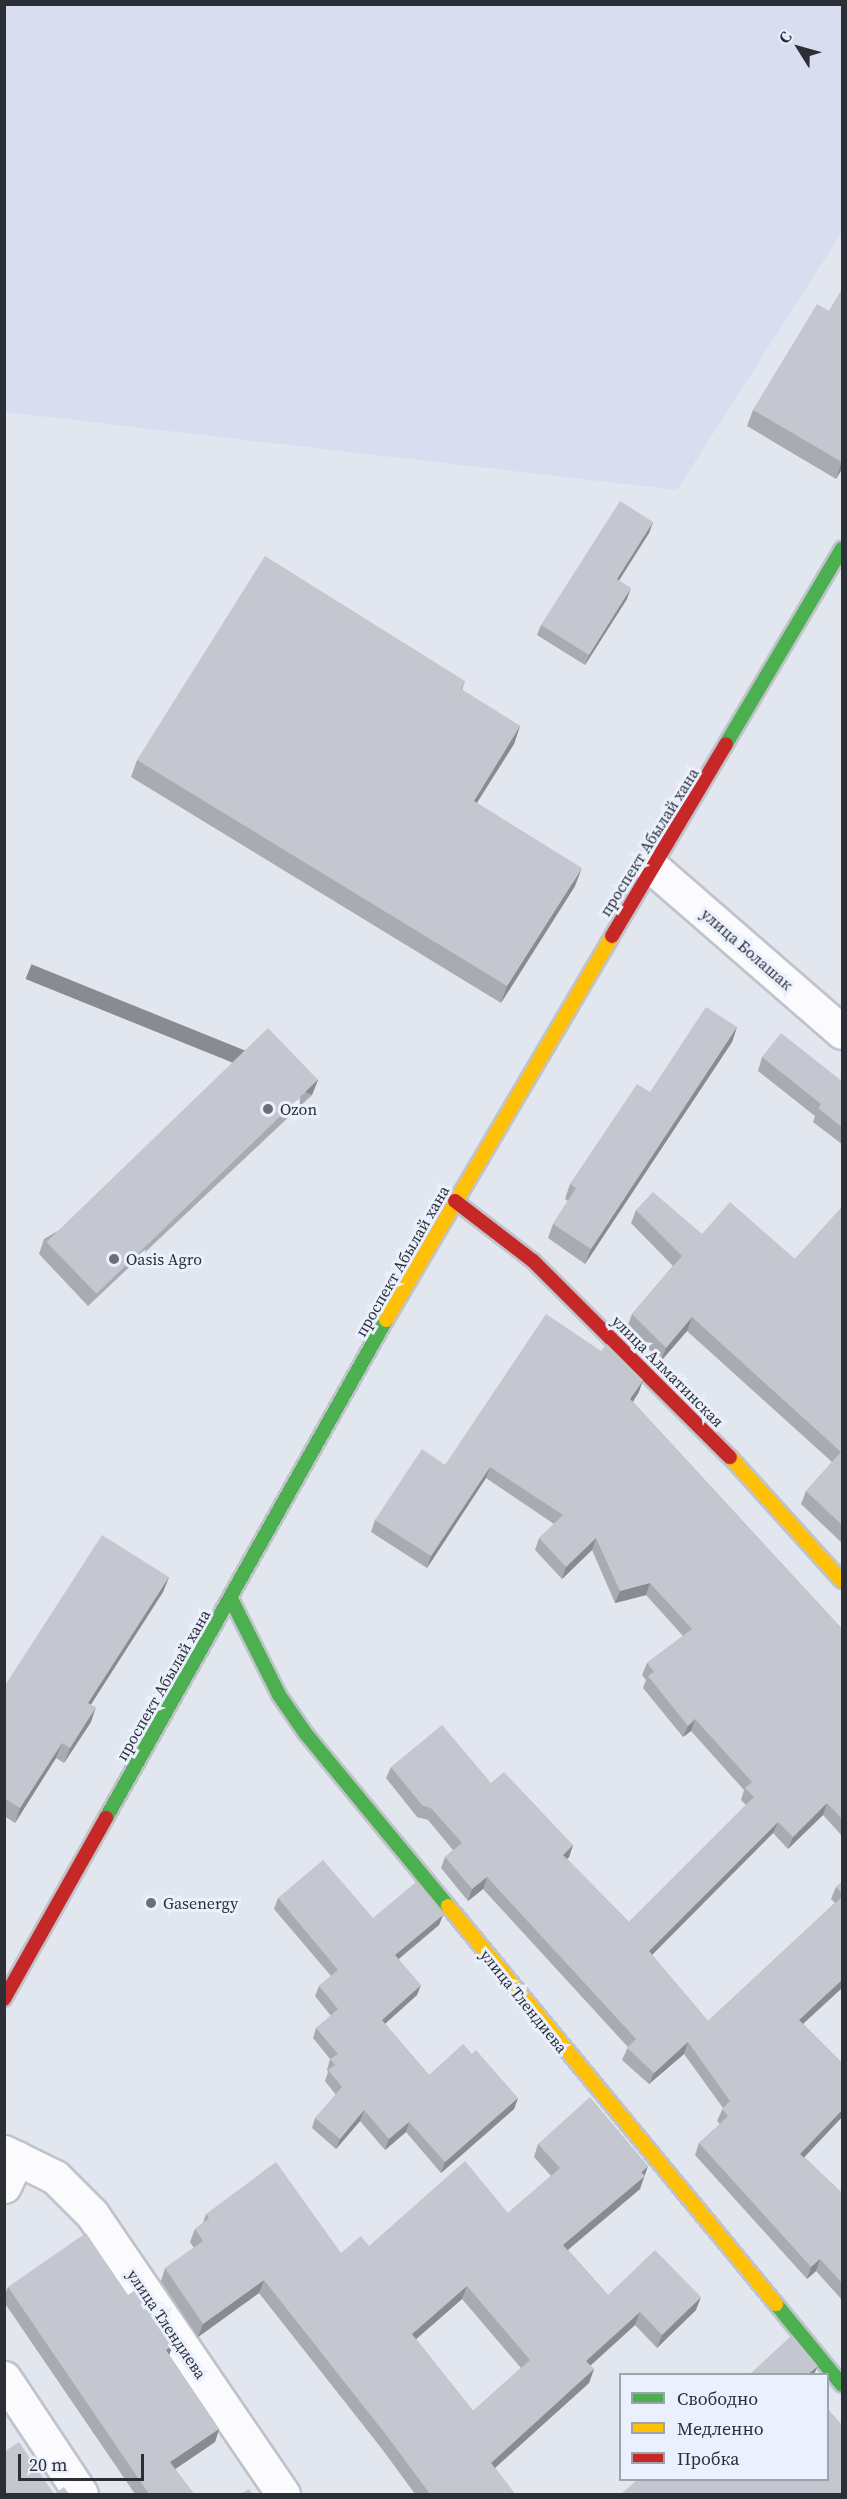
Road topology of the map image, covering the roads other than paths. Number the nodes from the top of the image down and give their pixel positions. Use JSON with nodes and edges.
{"nodes":[{"id":1,"x":843,"y":549,"type":"edge"},
{"id":2,"x":651,"y":866,"type":"junction"},
{"id":3,"x":843,"y":1032,"type":"edge"},
{"id":4,"x":454,"y":1201,"type":"junction"},
{"id":5,"x":843,"y":1581,"type":"edge"},
{"id":6,"x":231,"y":1599,"type":"junction"},
{"id":7,"x":4,"y":1999,"type":"edge"},
{"id":8,"x":9,"y":2165,"type":"edge"},
{"id":9,"x":4,"y":2378,"type":"edge"},
{"id":10,"x":843,"y":2385,"type":"edge"},
{"id":11,"x":81,"y":2494,"type":"edge"},
{"id":12,"x":283,"y":2494,"type":"edge"}],
"edges":[{"from":1,"to":2,"type":"main road","name":"проспект Абылай хана"},
{"from":2,"to":3,"type":"street","name":"улица Болашак"},
{"from":2,"to":4,"type":"main road","name":"проспект Абылай хана"},
{"from":4,"to":5,"type":"main road","name":"улица Алматинская"},
{"from":4,"to":6,"type":"main road","name":"проспект Абылай хана"},
{"from":6,"to":7,"type":"main road","name":"проспект Абылай хана"},
{"from":6,"to":10,"type":"main road","name":"улица Тлендиева"},
{"from":8,"to":12,"type":"street","name":"улица Тлендиева"},
{"from":9,"to":11,"type":"street"}]}
